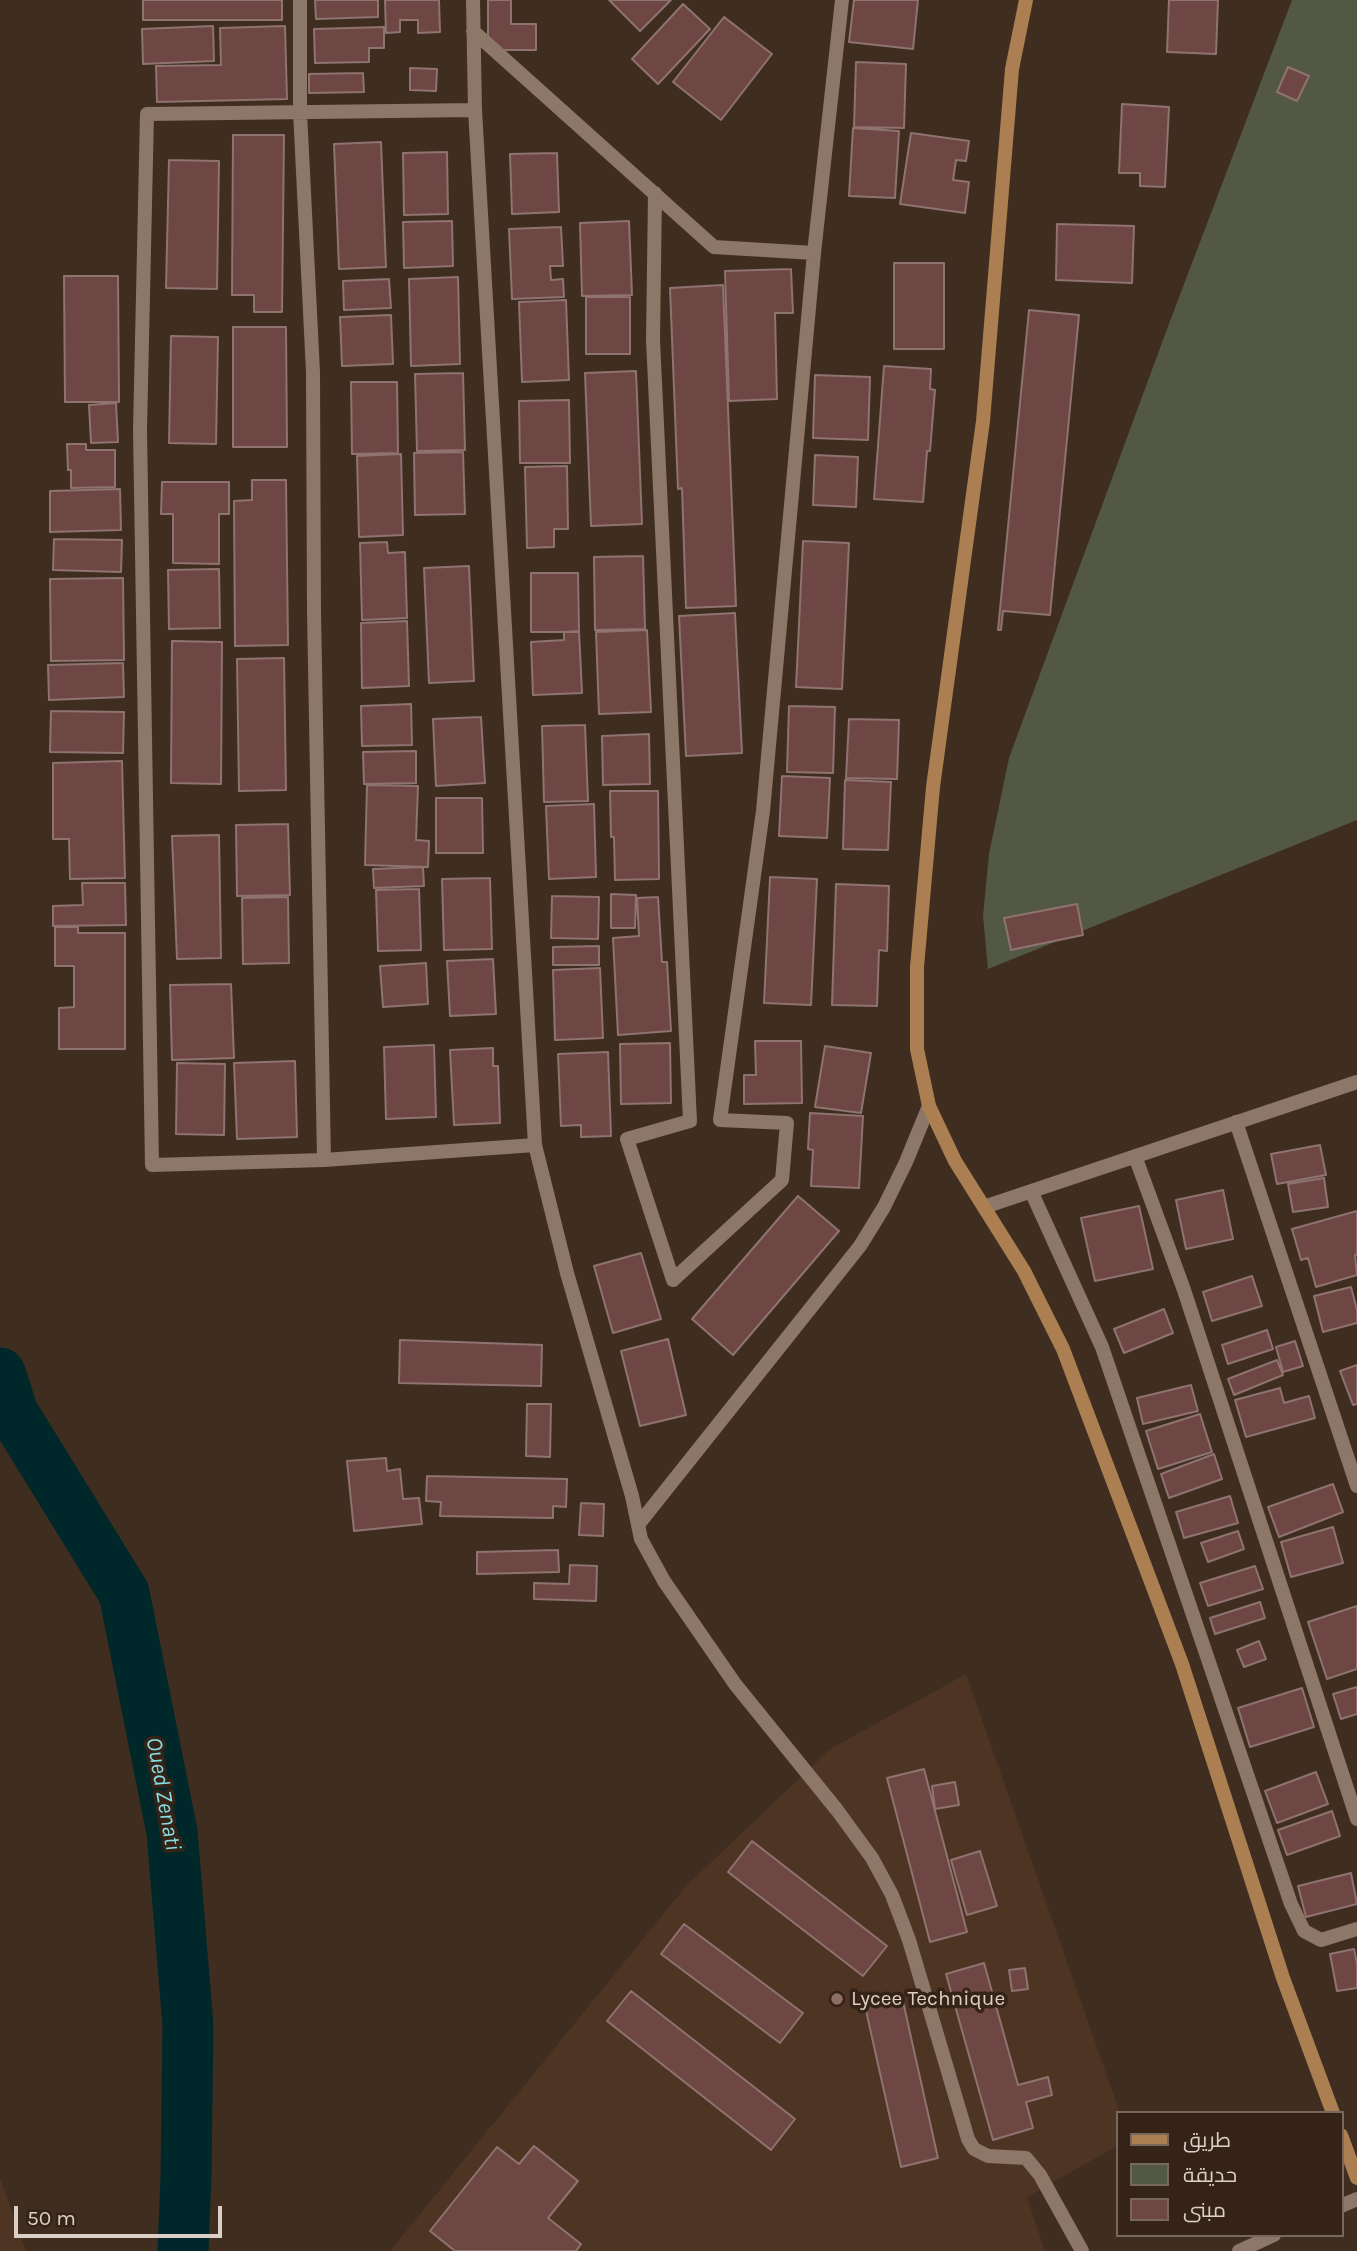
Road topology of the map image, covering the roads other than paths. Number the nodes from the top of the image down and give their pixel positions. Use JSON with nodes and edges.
{"nodes":[{"id":1,"x":300,"y":0,"type":"edge"},
{"id":2,"x":473,"y":0,"type":"edge"},
{"id":3,"x":842,"y":0,"type":"edge"},
{"id":4,"x":1026,"y":0,"type":"edge"},
{"id":5,"x":473,"y":31,"type":"junction"},
{"id":6,"x":475,"y":110,"type":"junction"},
{"id":7,"x":300,"y":112,"type":"junction"},
{"id":8,"x":654,"y":193,"type":"junction"},
{"id":9,"x":814,"y":253,"type":"junction"},
{"id":10,"x":1357,"y":1082,"type":"edge"},
{"id":11,"x":929,"y":1106,"type":"junction"},
{"id":12,"x":1236,"y":1122,"type":"junction"},
{"id":13,"x":535,"y":1144,"type":"junction"},
{"id":14,"x":1135,"y":1156,"type":"junction"},
{"id":15,"x":324,"y":1160,"type":"junction"},
{"id":16,"x":1031,"y":1191,"type":"junction"},
{"id":17,"x":984,"y":1207,"type":"junction"},
{"id":18,"x":1357,"y":1486,"type":"edge"},
{"id":19,"x":638,"y":1525,"type":"junction"},
{"id":20,"x":1357,"y":1819,"type":"edge"},
{"id":21,"x":1357,"y":1929,"type":"edge"},
{"id":22,"x":1332,"y":2111,"type":"edge"},
{"id":23,"x":1343,"y":2140,"type":"edge"},
{"id":24,"x":1357,"y":2178,"type":"edge"},
{"id":25,"x":1270,"y":2237,"type":"edge"},
{"id":26,"x":1082,"y":2251,"type":"edge"},
{"id":27,"x":1238,"y":2251,"type":"edge"}],
"edges":[{"from":1,"to":7,"type":"street"},
{"from":2,"to":5,"type":"street"},
{"from":3,"to":9,"type":"street"},
{"from":4,"to":11,"type":"main road"},
{"from":5,"to":6,"type":"street"},
{"from":5,"to":8,"type":"street"},
{"from":6,"to":7,"type":"street"},
{"from":6,"to":13,"type":"street"},
{"from":7,"to":15,"type":"street"},
{"from":7,"to":15,"type":"street"},
{"from":8,"to":9,"type":"street"},
{"from":8,"to":9,"type":"street"},
{"from":10,"to":12,"type":"street"},
{"from":11,"to":17,"type":"main road"},
{"from":11,"to":19,"type":"street"},
{"from":12,"to":14,"type":"street"},
{"from":12,"to":18,"type":"street"},
{"from":13,"to":15,"type":"street"},
{"from":13,"to":19,"type":"street"},
{"from":14,"to":16,"type":"street"},
{"from":14,"to":20,"type":"street"},
{"from":16,"to":17,"type":"street"},
{"from":16,"to":21,"type":"street"},
{"from":17,"to":22,"type":"main road"},
{"from":19,"to":26,"type":"street"},
{"from":23,"to":24,"type":"main road"},
{"from":25,"to":27,"type":"street"}]}
